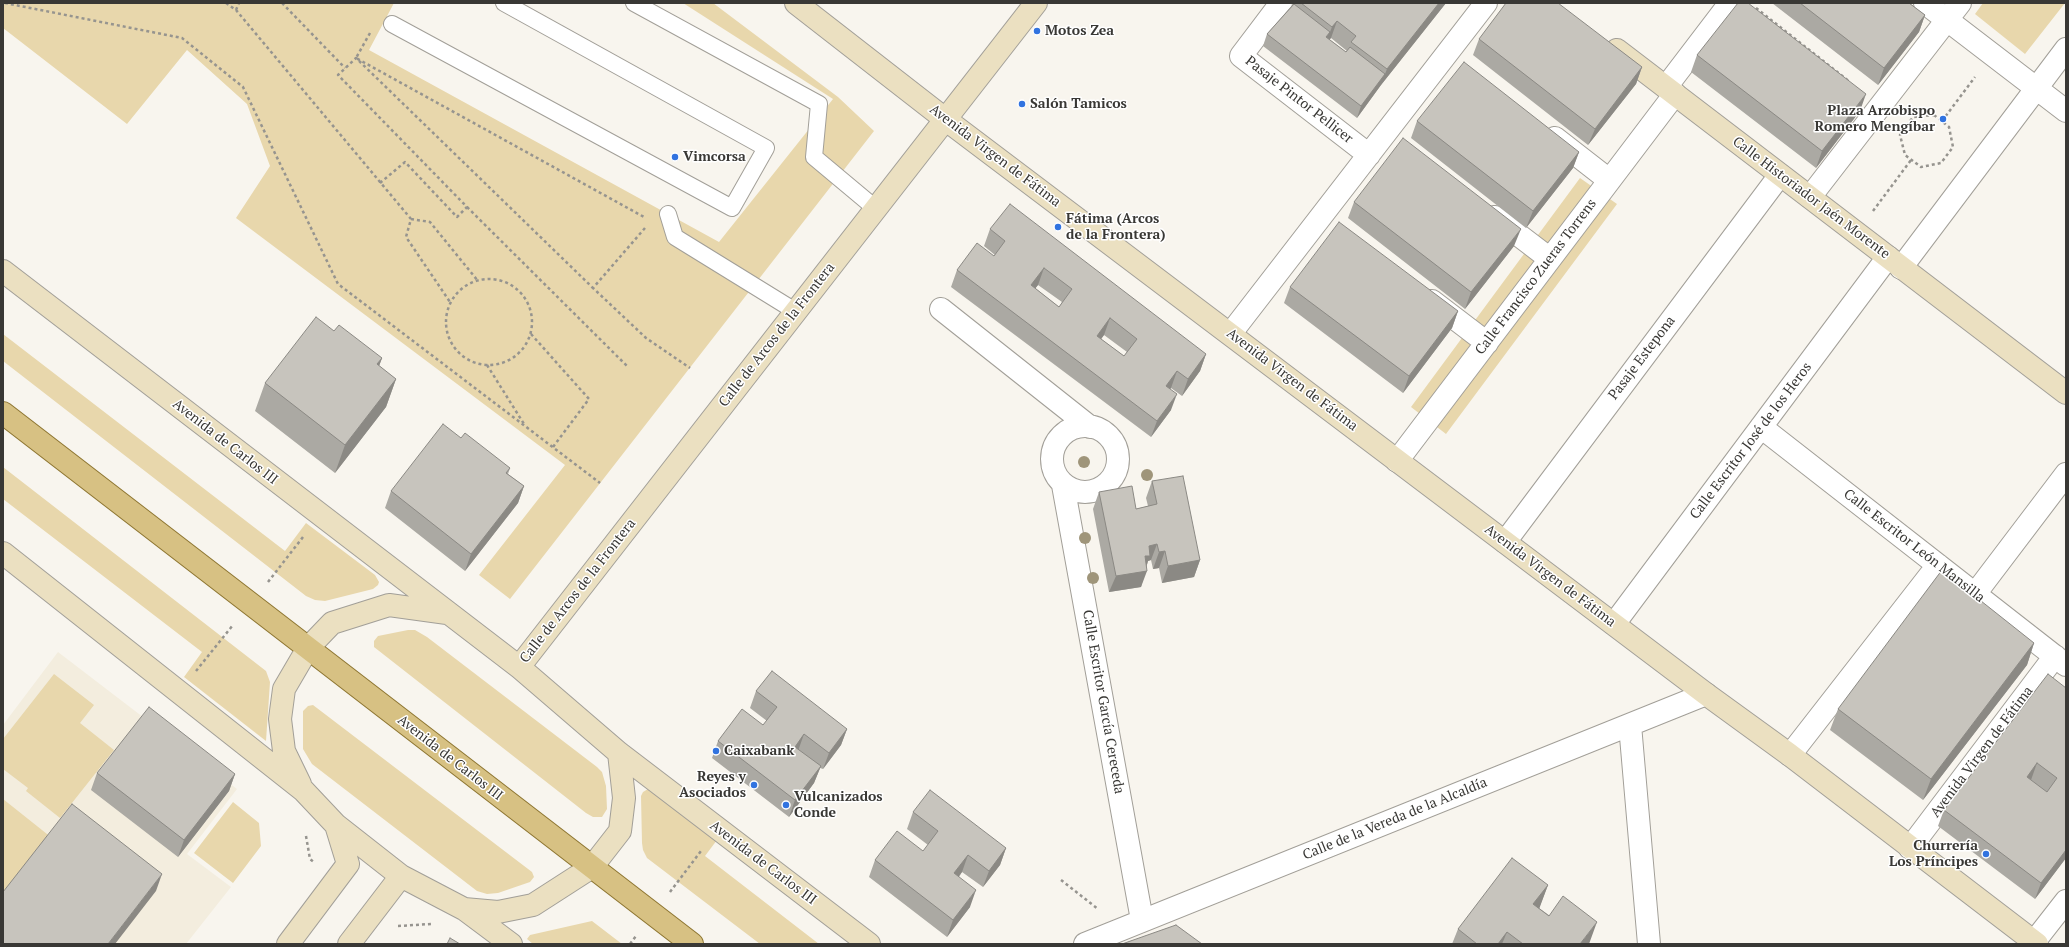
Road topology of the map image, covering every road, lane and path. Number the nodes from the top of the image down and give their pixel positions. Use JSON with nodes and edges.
{"nodes":[{"id":1,"x":6,"y":3,"type":"edge"},
{"id":2,"x":226,"y":3,"type":"edge"},
{"id":3,"x":239,"y":3,"type":"edge"},
{"id":4,"x":282,"y":3,"type":"edge"},
{"id":5,"x":504,"y":3,"type":"edge"},
{"id":6,"x":634,"y":3,"type":"edge"},
{"id":7,"x":796,"y":3,"type":"edge"},
{"id":8,"x":1036,"y":3,"type":"edge"},
{"id":9,"x":1281,"y":3,"type":"edge"},
{"id":10,"x":1486,"y":3,"type":"edge"},
{"id":11,"x":1730,"y":3,"type":"edge"},
{"id":12,"x":1750,"y":3,"type":"edge"},
{"id":13,"x":1925,"y":3,"type":"edge"},
{"id":14,"x":236,"y":10,"type":"junction"},
{"id":15,"x":1953,"y":12,"type":"edge"},
{"id":16,"x":392,"y":24,"type":"dead end"},
{"id":17,"x":370,"y":32,"type":"dead end"},
{"id":18,"x":1599,"y":36,"type":"edge"},
{"id":19,"x":2066,"y":49,"type":"edge"},
{"id":20,"x":1447,"y":54,"type":"junction"},
{"id":21,"x":1993,"y":54,"type":"junction"},
{"id":22,"x":356,"y":58,"type":"junction"},
{"id":23,"x":345,"y":68,"type":"junction"},
{"id":24,"x":1465,"y":68,"type":"edge"},
{"id":25,"x":2036,"y":88,"type":"junction"},
{"id":26,"x":1670,"y":91,"type":"junction"},
{"id":27,"x":1881,"y":106,"type":"junction"},
{"id":28,"x":2066,"y":111,"type":"edge"},
{"id":29,"x":945,"y":119,"type":"junction"},
{"id":30,"x":1942,"y":121,"type":"junction"},
{"id":31,"x":1540,"y":127,"type":"edge"},
{"id":32,"x":1385,"y":133,"type":"junction"},
{"id":33,"x":1404,"y":148,"type":"edge"},
{"id":34,"x":1369,"y":155,"type":"junction"},
{"id":35,"x":1911,"y":160,"type":"junction"},
{"id":36,"x":1780,"y":175,"type":"junction"},
{"id":37,"x":1609,"y":180,"type":"junction"},
{"id":38,"x":380,"y":183,"type":"junction"},
{"id":39,"x":1810,"y":198,"type":"junction"},
{"id":40,"x":1480,"y":206,"type":"edge"},
{"id":41,"x":467,"y":207,"type":"junction"},
{"id":42,"x":875,"y":208,"type":"junction"},
{"id":43,"x":668,"y":214,"type":"dead end"},
{"id":44,"x":644,"y":218,"type":"dead end"},
{"id":45,"x":411,"y":219,"type":"junction"},
{"id":46,"x":646,"y":227,"type":"dead end"},
{"id":47,"x":1857,"y":233,"type":"junction"},
{"id":48,"x":1550,"y":259,"type":"junction"},
{"id":49,"x":1895,"y":262,"type":"junction"},
{"id":50,"x":3,"y":271,"type":"edge"},
{"id":51,"x":478,"y":281,"type":"junction"},
{"id":52,"x":593,"y":288,"type":"junction"},
{"id":53,"x":1417,"y":289,"type":"edge"},
{"id":54,"x":450,"y":302,"type":"junction"},
{"id":55,"x":941,"y":309,"type":"dead end"},
{"id":56,"x":795,"y":311,"type":"junction"},
{"id":57,"x":1231,"y":333,"type":"junction"},
{"id":58,"x":531,"y":334,"type":"junction"},
{"id":59,"x":1487,"y":343,"type":"junction"},
{"id":60,"x":487,"y":365,"type":"junction"},
{"id":61,"x":627,"y":366,"type":"dead end"},
{"id":62,"x":690,"y":368,"type":"dead end"},
{"id":63,"x":2066,"y":393,"type":"edge"},
{"id":64,"x":3,"y":413,"type":"edge"},
{"id":65,"x":526,"y":426,"type":"junction"},
{"id":66,"x":1090,"y":426,"type":"junction"},
{"id":67,"x":1761,"y":427,"type":"junction"},
{"id":68,"x":553,"y":447,"type":"junction"},
{"id":69,"x":1397,"y":461,"type":"junction"},
{"id":70,"x":2066,"y":474,"type":"edge"},
{"id":71,"x":600,"y":483,"type":"dead end"},
{"id":72,"x":1063,"y":485,"type":"junction"},
{"id":73,"x":1504,"y":542,"type":"junction"},
{"id":74,"x":3,"y":552,"type":"edge"},
{"id":75,"x":1938,"y":565,"type":"junction"},
{"id":76,"x":1975,"y":594,"type":"junction"},
{"id":77,"x":448,"y":613,"type":"junction"},
{"id":78,"x":1614,"y":624,"type":"junction"},
{"id":79,"x":308,"y":648,"type":"junction"},
{"id":80,"x":2060,"y":660,"type":"edge"},
{"id":81,"x":519,"y":667,"type":"junction"},
{"id":82,"x":1706,"y":694,"type":"junction"},
{"id":83,"x":1630,"y":725,"type":"junction"},
{"id":84,"x":619,"y":753,"type":"junction"},
{"id":85,"x":1790,"y":755,"type":"junction"},
{"id":86,"x":304,"y":790,"type":"junction"},
{"id":87,"x":336,"y":825,"type":"junction"},
{"id":88,"x":718,"y":829,"type":"junction"},
{"id":89,"x":1910,"y":848,"type":"junction"},
{"id":90,"x":592,"y":867,"type":"junction"},
{"id":91,"x":401,"y":876,"type":"junction"},
{"id":92,"x":1061,"y":880,"type":"dead end"},
{"id":93,"x":2066,"y":901,"type":"edge"},
{"id":94,"x":464,"y":909,"type":"junction"},
{"id":95,"x":653,"y":914,"type":"junction"},
{"id":96,"x":1142,"y":920,"type":"junction"},
{"id":97,"x":1122,"y":928,"type":"junction"},
{"id":98,"x":2036,"y":943,"type":"edge"},
{"id":99,"x":288,"y":944,"type":"edge"},
{"id":100,"x":348,"y":944,"type":"edge"},
{"id":101,"x":510,"y":944,"type":"edge"},
{"id":102,"x":630,"y":944,"type":"edge"},
{"id":103,"x":692,"y":944,"type":"edge"},
{"id":104,"x":869,"y":944,"type":"edge"},
{"id":105,"x":1085,"y":944,"type":"edge"},
{"id":106,"x":1649,"y":944,"type":"edge"}],
"edges":[{"from":1,"to":65,"type":"path"},
{"from":2,"to":14,"type":"path"},
{"from":3,"to":14,"type":"path"},
{"from":4,"to":23,"type":"path"},
{"from":5,"to":16,"type":"lane"},
{"from":6,"to":42,"type":"lane"},
{"from":7,"to":29,"type":"street","name":"Avenida Virgen de Fátima"},
{"from":8,"to":29,"type":"street","name":"Calle de Arcos de la Frontera"},
{"from":9,"to":34,"type":"street","name":"Pasaje Pintor Pellicer"},
{"from":10,"to":20,"type":"street"},
{"from":11,"to":26,"type":"street","name":"Calle Francisco Zueras Torrens"},
{"from":12,"to":27,"type":"path"},
{"from":13,"to":15,"type":"street"},
{"from":14,"to":38,"type":"path"},
{"from":15,"to":21,"type":"street"},
{"from":15,"to":27,"type":"street"},
{"from":17,"to":22,"type":"path"},
{"from":18,"to":26,"type":"street","name":"Calle Historiador Jaén Morente"},
{"from":19,"to":25,"type":"street"},
{"from":20,"to":24,"type":"street"},
{"from":20,"to":32,"type":"street"},
{"from":21,"to":25,"type":"street"},
{"from":21,"to":30,"type":"path"},
{"from":22,"to":23,"type":"path"},
{"from":22,"to":44,"type":"path"},
{"from":22,"to":52,"type":"path"},
{"from":23,"to":41,"type":"path"},
{"from":25,"to":28,"type":"street"},
{"from":25,"to":49,"type":"street"},
{"from":26,"to":36,"type":"street","name":"Calle Historiador Jaén Morente"},
{"from":26,"to":37,"type":"street","name":"Calle Francisco Zueras Torrens"},
{"from":27,"to":39,"type":"street"},
{"from":29,"to":42,"type":"street","name":"Calle de Arcos de la Frontera"},
{"from":29,"to":57,"type":"street","name":"Avenida Virgen de Fátima"},
{"from":30,"to":35,"type":"path"},
{"from":30,"to":35,"type":"path"},
{"from":31,"to":37,"type":"street"},
{"from":32,"to":33,"type":"street"},
{"from":32,"to":34,"type":"street"},
{"from":34,"to":57,"type":"street"},
{"from":35,"to":47,"type":"path"},
{"from":36,"to":39,"type":"street","name":"Calle Historiador Jaén Morente"},
{"from":36,"to":73,"type":"street","name":"Pasaje Estepona"},
{"from":37,"to":48,"type":"street","name":"Calle Francisco Zueras Torrens"},
{"from":38,"to":41,"type":"path"},
{"from":38,"to":45,"type":"path"},
{"from":39,"to":47,"type":"street","name":"Calle Historiador Jaén Morente"},
{"from":40,"to":48,"type":"street"},
{"from":41,"to":61,"type":"path"},
{"from":42,"to":56,"type":"street","name":"Calle de Arcos de la Frontera"},
{"from":43,"to":56,"type":"lane"},
{"from":45,"to":51,"type":"path"},
{"from":45,"to":54,"type":"path"},
{"from":46,"to":52,"type":"path"},
{"from":47,"to":49,"type":"street","name":"Calle Historiador Jaén Morente"},
{"from":48,"to":59,"type":"street","name":"Calle Francisco Zueras Torrens"},
{"from":49,"to":63,"type":"street","name":"Calle Historiador Jaén Morente"},
{"from":49,"to":67,"type":"street","name":"Calle Escritor José de los Heros"},
{"from":50,"to":77,"type":"street","name":"Avenida de Carlos III"},
{"from":51,"to":54,"type":"path"},
{"from":51,"to":58,"type":"path"},
{"from":52,"to":62,"type":"path"},
{"from":53,"to":59,"type":"street"},
{"from":54,"to":60,"type":"path"},
{"from":55,"to":66,"type":"street"},
{"from":56,"to":81,"type":"street","name":"Calle de Arcos de la Frontera"},
{"from":57,"to":69,"type":"street","name":"Avenida Virgen de Fátima"},
{"from":58,"to":60,"type":"path"},
{"from":58,"to":68,"type":"path"},
{"from":59,"to":69,"type":"street","name":"Calle Francisco Zueras Torrens"},
{"from":60,"to":65,"type":"path"},
{"from":64,"to":79,"type":"main road","name":"Avenida de Carlos III"},
{"from":65,"to":68,"type":"path"},
{"from":66,"to":72,"type":"street"},
{"from":66,"to":72,"type":"street"},
{"from":67,"to":75,"type":"street","name":"Calle Escritor León Mansilla"},
{"from":67,"to":78,"type":"street","name":"Calle Escritor José de los Heros"},
{"from":68,"to":71,"type":"path"},
{"from":69,"to":73,"type":"street","name":"Avenida Virgen de Fátima"},
{"from":70,"to":76,"type":"street"},
{"from":72,"to":96,"type":"street","name":"Calle Escritor García Cereceda"},
{"from":73,"to":78,"type":"street","name":"Avenida Virgen de Fátima"},
{"from":74,"to":86,"type":"street","name":"Avenida de Carlos III"},
{"from":75,"to":76,"type":"street","name":"Calle Escritor León Mansilla"},
{"from":75,"to":85,"type":"street"},
{"from":76,"to":80,"type":"street","name":"Calle Escritor León Mansilla"},
{"from":77,"to":79,"type":"street","name":"Avenida de Carlos III"},
{"from":77,"to":81,"type":"street","name":"Avenida de Carlos III"},
{"from":78,"to":82,"type":"street","name":"Avenida Virgen de Fátima"},
{"from":79,"to":86,"type":"street","name":"Avenida de Carlos III"},
{"from":79,"to":90,"type":"main road","name":"Avenida de Carlos III"},
{"from":80,"to":89,"type":"street","name":"Avenida Virgen de Fátima"},
{"from":81,"to":84,"type":"street","name":"Avenida de Carlos III"},
{"from":82,"to":83,"type":"street","name":"Calle de la Vereda de la Alcaldía"},
{"from":82,"to":85,"type":"street","name":"Avenida Virgen de Fátima"},
{"from":83,"to":96,"type":"street","name":"Calle de la Vereda de la Alcaldía"},
{"from":83,"to":106,"type":"street"},
{"from":84,"to":88,"type":"street","name":"Avenida de Carlos III"},
{"from":84,"to":90,"type":"street","name":"Avenida de Carlos III"},
{"from":85,"to":89,"type":"street","name":"Avenida Virgen de Fátima"},
{"from":86,"to":87,"type":"street","name":"Avenida de Carlos III"},
{"from":87,"to":91,"type":"street","name":"Avenida de Carlos III"},
{"from":87,"to":99,"type":"street"},
{"from":88,"to":95,"type":"path"},
{"from":88,"to":104,"type":"street","name":"Avenida de Carlos III"},
{"from":89,"to":98,"type":"street","name":"Avenida Virgen de Fátima"},
{"from":90,"to":94,"type":"street","name":"Avenida de Carlos III"},
{"from":90,"to":95,"type":"main road","name":"Avenida de Carlos III"},
{"from":91,"to":94,"type":"street","name":"Avenida de Carlos III"},
{"from":91,"to":100,"type":"street"},
{"from":92,"to":97,"type":"path"},
{"from":93,"to":98,"type":"street"},
{"from":94,"to":101,"type":"street","name":"Avenida de Carlos III"},
{"from":95,"to":102,"type":"path"},
{"from":95,"to":103,"type":"main road","name":"Avenida de Carlos III"},
{"from":96,"to":97,"type":"street","name":"Calle de la Vereda de la Alcaldía"},
{"from":97,"to":105,"type":"street","name":"Calle de la Vereda de la Alcaldía"}]}
